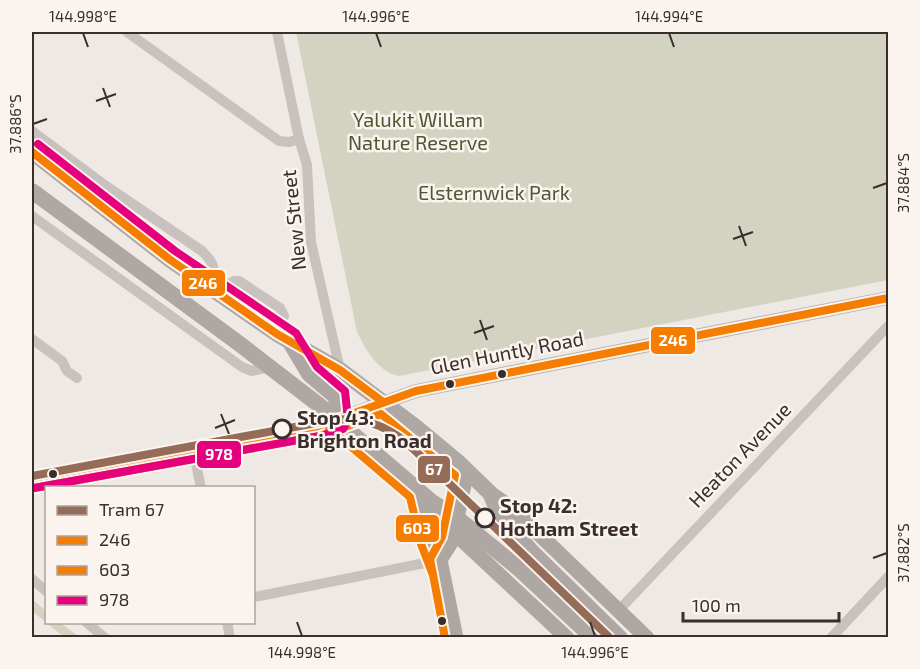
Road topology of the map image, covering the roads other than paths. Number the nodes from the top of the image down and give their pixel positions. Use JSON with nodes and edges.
{"nodes":[{"id":1,"x":127,"y":32,"type":"edge"},
{"id":2,"x":277,"y":32,"type":"edge"},
{"id":3,"x":32,"y":131,"type":"edge"},
{"id":4,"x":299,"y":139,"type":"junction"},
{"id":5,"x":32,"y":152,"type":"edge"},
{"id":6,"x":32,"y":191,"type":"edge"},
{"id":7,"x":32,"y":216,"type":"edge"},
{"id":8,"x":212,"y":287,"type":"junction"},
{"id":9,"x":888,"y":298,"type":"edge"},
{"id":10,"x":210,"y":322,"type":"junction"},
{"id":11,"x":888,"y":326,"type":"edge"},
{"id":12,"x":283,"y":337,"type":"junction"},
{"id":13,"x":32,"y":339,"type":"edge"},
{"id":14,"x":204,"y":339,"type":"junction"},
{"id":15,"x":269,"y":367,"type":"junction"},
{"id":16,"x":340,"y":370,"type":"junction"},
{"id":17,"x":77,"y":378,"type":"dead end"},
{"id":18,"x":383,"y":402,"type":"junction"},
{"id":19,"x":337,"y":420,"type":"junction"},
{"id":20,"x":193,"y":449,"type":"junction"},
{"id":21,"x":467,"y":471,"type":"junction"},
{"id":22,"x":32,"y":478,"type":"edge"},
{"id":23,"x":201,"y":486,"type":"edge"},
{"id":24,"x":490,"y":493,"type":"junction"},
{"id":25,"x":425,"y":497,"type":"junction"},
{"id":26,"x":455,"y":525,"type":"junction"},
{"id":27,"x":440,"y":560,"type":"junction"},
{"id":28,"x":888,"y":578,"type":"edge"},
{"id":29,"x":32,"y":579,"type":"edge"},
{"id":30,"x":45,"y":590,"type":"edge"},
{"id":31,"x":255,"y":597,"type":"edge"},
{"id":32,"x":619,"y":610,"type":"junction"},
{"id":33,"x":88,"y":624,"type":"edge"},
{"id":34,"x":105,"y":638,"type":"edge"},
{"id":35,"x":456,"y":638,"type":"edge"},
{"id":36,"x":567,"y":638,"type":"edge"},
{"id":37,"x":593,"y":638,"type":"edge"},
{"id":38,"x":620,"y":638,"type":"edge"},
{"id":39,"x":647,"y":638,"type":"edge"},
{"id":40,"x":831,"y":638,"type":"edge"}],
"edges":[{"from":1,"to":4,"type":"street"},
{"from":2,"to":4,"type":"street","name":"New Street"},
{"from":3,"to":8,"type":"street"},
{"from":4,"to":16,"type":"street","name":"New Street"},
{"from":5,"to":8,"type":"highway"},
{"from":6,"to":10,"type":"highway"},
{"from":7,"to":14,"type":"street"},
{"from":8,"to":12,"type":"highway"},
{"from":9,"to":18,"type":"main road","name":"Glen Huntly Road"},
{"from":10,"to":14,"type":"street"},
{"from":10,"to":15,"type":"highway"},
{"from":11,"to":32,"type":"street","name":"Heaton Avenue"},
{"from":12,"to":16,"type":"highway"},
{"from":12,"to":19,"type":"highway"},
{"from":13,"to":17,"type":"street"},
{"from":14,"to":15,"type":"street"},
{"from":15,"to":19,"type":"highway"},
{"from":16,"to":18,"type":"highway"},
{"from":18,"to":19,"type":"main road","name":"Glen Huntly Road"},
{"from":18,"to":21,"type":"highway"},
{"from":19,"to":20,"type":"street","name":"Glen Huntly Road"},
{"from":19,"to":25,"type":"highway"},
{"from":20,"to":22,"type":"street","name":"Glen Huntly Road"},
{"from":20,"to":23,"type":"street"},
{"from":21,"to":24,"type":"highway"},
{"from":21,"to":26,"type":"main road"},
{"from":24,"to":32,"type":"main road"},
{"from":24,"to":38,"type":"highway"},
{"from":25,"to":26,"type":"highway"},
{"from":25,"to":27,"type":"main road"},
{"from":26,"to":27,"type":"main road"},
{"from":26,"to":36,"type":"main road"},
{"from":26,"to":37,"type":"highway"},
{"from":27,"to":31,"type":"street"},
{"from":27,"to":35,"type":"main road"},
{"from":28,"to":40,"type":"street"},
{"from":29,"to":30,"type":"street"},
{"from":32,"to":39,"type":"main road"},
{"from":33,"to":34,"type":"street"}]}
